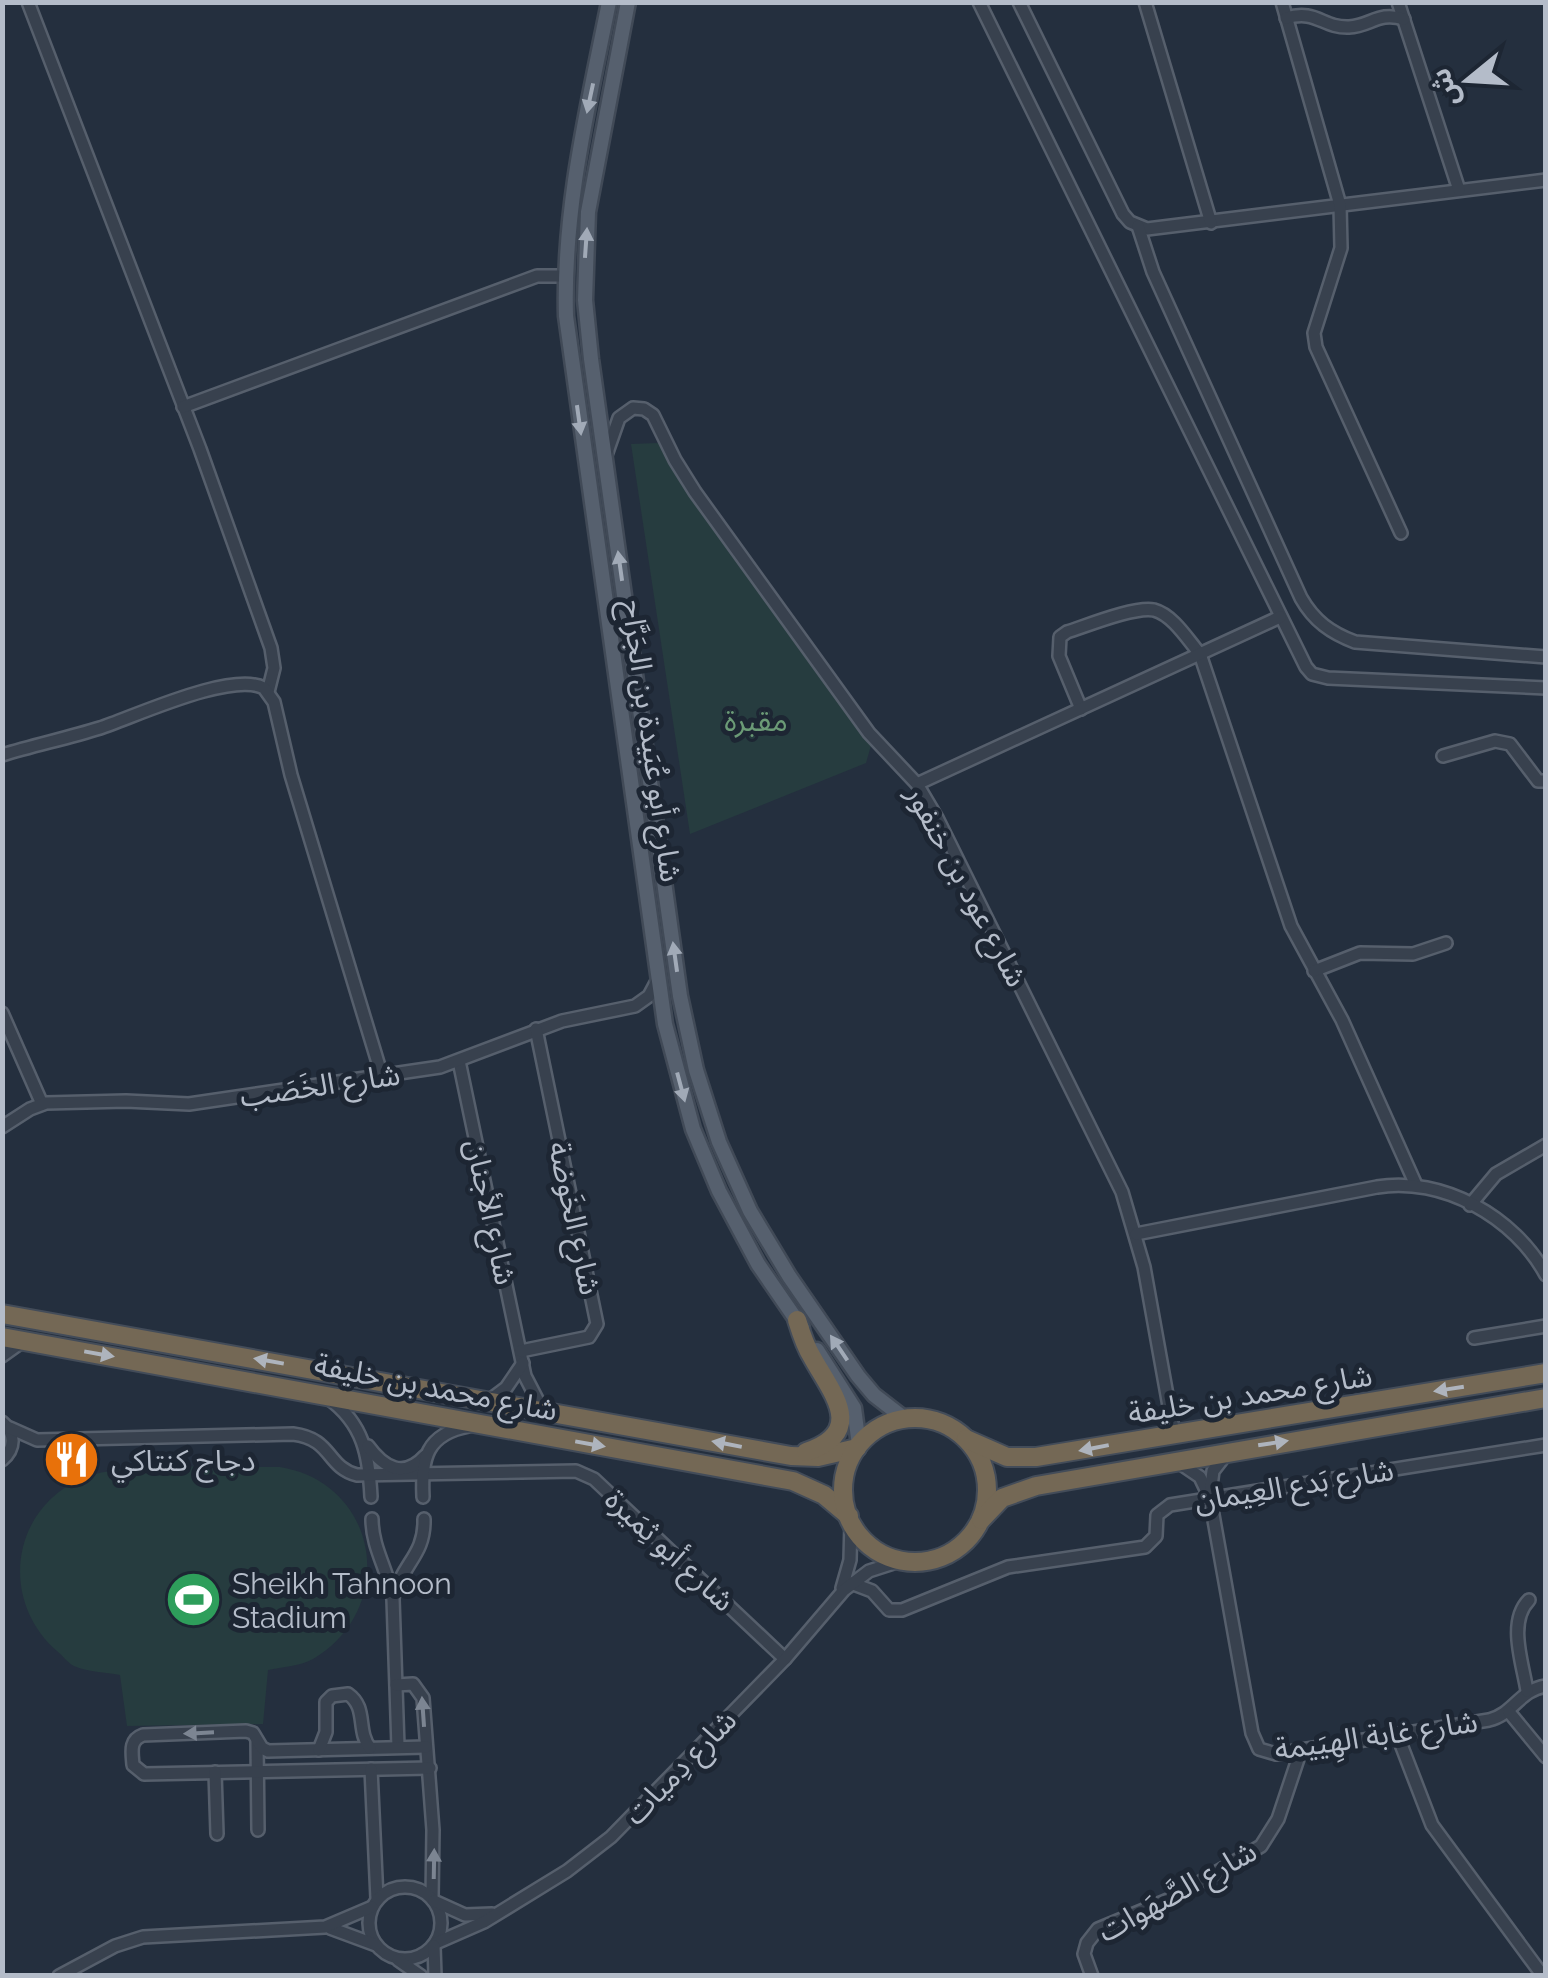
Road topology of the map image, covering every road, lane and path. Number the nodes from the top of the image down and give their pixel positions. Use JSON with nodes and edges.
{"nodes":[{"id":1,"x":28,"y":2,"type":"edge"},
{"id":2,"x":609,"y":2,"type":"edge"},
{"id":3,"x":628,"y":2,"type":"edge"},
{"id":4,"x":979,"y":2,"type":"edge"},
{"id":5,"x":1019,"y":2,"type":"edge"},
{"id":6,"x":1145,"y":2,"type":"edge"},
{"id":7,"x":1282,"y":2,"type":"edge"},
{"id":8,"x":1398,"y":2,"type":"edge"},
{"id":9,"x":1286,"y":18,"type":"junction"},
{"id":10,"x":1404,"y":18,"type":"junction"},
{"id":11,"x":1546,"y":180,"type":"edge"},
{"id":12,"x":1459,"y":190,"type":"junction"},
{"id":13,"x":1340,"y":205,"type":"junction"},
{"id":14,"x":1211,"y":223,"type":"junction"},
{"id":15,"x":1138,"y":226,"type":"junction"},
{"id":16,"x":565,"y":276,"type":"junction"},
{"id":17,"x":184,"y":407,"type":"junction"},
{"id":18,"x":604,"y":459,"type":"junction"},
{"id":19,"x":1401,"y":533,"type":"dead end"},
{"id":20,"x":1280,"y":617,"type":"junction"},
{"id":21,"x":1200,"y":654,"type":"junction"},
{"id":22,"x":1546,"y":657,"type":"edge"},
{"id":23,"x":1546,"y":688,"type":"edge"},
{"id":24,"x":268,"y":692,"type":"junction"},
{"id":25,"x":1082,"y":709,"type":"junction"},
{"id":26,"x":2,"y":755,"type":"edge"},
{"id":27,"x":1444,"y":756,"type":"dead end"},
{"id":28,"x":1546,"y":781,"type":"edge"},
{"id":29,"x":917,"y":784,"type":"junction"},
{"id":30,"x":1446,"y":943,"type":"dead end"},
{"id":31,"x":1314,"y":971,"type":"junction"},
{"id":32,"x":657,"y":981,"type":"junction"},
{"id":33,"x":635,"y":1006,"type":"junction"},
{"id":34,"x":2,"y":1013,"type":"edge"},
{"id":35,"x":665,"y":1024,"type":"junction"},
{"id":36,"x":536,"y":1029,"type":"junction"},
{"id":37,"x":458,"y":1062,"type":"junction"},
{"id":38,"x":382,"y":1076,"type":"junction"},
{"id":39,"x":42,"y":1104,"type":"junction"},
{"id":40,"x":2,"y":1127,"type":"edge"},
{"id":41,"x":1546,"y":1145,"type":"edge"},
{"id":42,"x":1416,"y":1185,"type":"junction"},
{"id":43,"x":1470,"y":1205,"type":"junction"},
{"id":44,"x":1136,"y":1234,"type":"junction"},
{"id":45,"x":1545,"y":1273,"type":"edge"},
{"id":46,"x":2,"y":1314,"type":"edge"},
{"id":47,"x":797,"y":1320,"type":"junction"},
{"id":48,"x":1542,"y":1325,"type":"edge"},
{"id":49,"x":2,"y":1337,"type":"edge"},
{"id":50,"x":1474,"y":1338,"type":"dead end"},
{"id":51,"x":25,"y":1341,"type":"junction"},
{"id":52,"x":2,"y":1356,"type":"edge"},
{"id":53,"x":522,"y":1357,"type":"junction"},
{"id":54,"x":1546,"y":1373,"type":"edge"},
{"id":55,"x":320,"y":1393,"type":"junction"},
{"id":56,"x":1546,"y":1398,"type":"edge"},
{"id":57,"x":490,"y":1400,"type":"junction"},
{"id":58,"x":542,"y":1410,"type":"junction"},
{"id":59,"x":905,"y":1419,"type":"junction"},
{"id":60,"x":5,"y":1424,"type":"edge"},
{"id":61,"x":478,"y":1424,"type":"junction"},
{"id":62,"x":1174,"y":1434,"type":"junction"},
{"id":63,"x":363,"y":1439,"type":"junction"},
{"id":64,"x":966,"y":1439,"type":"junction"},
{"id":65,"x":37,"y":1440,"type":"junction"},
{"id":66,"x":1546,"y":1445,"type":"edge"},
{"id":67,"x":858,"y":1447,"type":"junction"},
{"id":68,"x":1230,"y":1450,"type":"junction"},
{"id":69,"x":425,"y":1456,"type":"junction"},
{"id":70,"x":792,"y":1456,"type":"junction"},
{"id":71,"x":6,"y":1457,"type":"edge"},
{"id":72,"x":1174,"y":1460,"type":"junction"},
{"id":73,"x":422,"y":1474,"type":"junction"},
{"id":74,"x":370,"y":1476,"type":"junction"},
{"id":75,"x":371,"y":1497,"type":"dead end"},
{"id":76,"x":423,"y":1497,"type":"dead end"},
{"id":77,"x":1210,"y":1498,"type":"junction"},
{"id":78,"x":424,"y":1518,"type":"dead end"},
{"id":79,"x":372,"y":1519,"type":"dead end"},
{"id":80,"x":850,"y":1519,"type":"junction"},
{"id":81,"x":981,"y":1520,"type":"junction"},
{"id":82,"x":379,"y":1558,"type":"junction"},
{"id":83,"x":415,"y":1558,"type":"junction"},
{"id":84,"x":900,"y":1561,"type":"junction"},
{"id":85,"x":851,"y":1583,"type":"junction"},
{"id":86,"x":838,"y":1596,"type":"junction"},
{"id":87,"x":392,"y":1599,"type":"junction"},
{"id":88,"x":1529,"y":1600,"type":"dead end"},
{"id":89,"x":785,"y":1659,"type":"junction"},
{"id":90,"x":396,"y":1685,"type":"junction"},
{"id":91,"x":1546,"y":1686,"type":"edge"},
{"id":92,"x":1527,"y":1691,"type":"junction"},
{"id":93,"x":1509,"y":1712,"type":"junction"},
{"id":94,"x":1396,"y":1734,"type":"junction"},
{"id":95,"x":257,"y":1738,"type":"junction"},
{"id":96,"x":426,"y":1747,"type":"junction"},
{"id":97,"x":370,"y":1748,"type":"junction"},
{"id":98,"x":398,"y":1748,"type":"junction"},
{"id":99,"x":319,"y":1750,"type":"junction"},
{"id":100,"x":1301,"y":1750,"type":"junction"},
{"id":101,"x":1546,"y":1757,"type":"edge"},
{"id":102,"x":430,"y":1768,"type":"junction"},
{"id":103,"x":371,"y":1769,"type":"junction"},
{"id":104,"x":258,"y":1771,"type":"junction"},
{"id":105,"x":215,"y":1772,"type":"junction"},
{"id":106,"x":258,"y":1830,"type":"dead end"},
{"id":107,"x":217,"y":1834,"type":"dead end"},
{"id":108,"x":433,"y":1899,"type":"junction"},
{"id":109,"x":374,"y":1903,"type":"junction"},
{"id":110,"x":501,"y":1912,"type":"junction"},
{"id":111,"x":326,"y":1927,"type":"junction"},
{"id":112,"x":435,"y":1944,"type":"junction"},
{"id":113,"x":376,"y":1945,"type":"junction"},
{"id":114,"x":394,"y":1958,"type":"junction"},
{"id":115,"x":58,"y":1976,"type":"edge"},
{"id":116,"x":422,"y":1976,"type":"edge"},
{"id":117,"x":434,"y":1976,"type":"edge"},
{"id":118,"x":1092,"y":1976,"type":"edge"},
{"id":119,"x":1542,"y":1976,"type":"edge"}],
"edges":[{"from":1,"to":17,"type":"street"},
{"from":2,"to":16,"type":"main road","name":"شارع أبو عُبَيدة بن الجَرَّاح","one_way":true},
{"from":18,"to":3,"type":"main road","name":"شارع أبو عُبَيدة بن الجَرَّاح","one_way":true},
{"from":4,"to":20,"type":"street"},
{"from":5,"to":15,"type":"street"},
{"from":6,"to":14,"type":"street"},
{"from":7,"to":9,"type":"street"},
{"from":8,"to":10,"type":"street"},
{"from":9,"to":10,"type":"street"},
{"from":9,"to":13,"type":"street"},
{"from":10,"to":12,"type":"street"},
{"from":11,"to":12,"type":"street"},
{"from":12,"to":13,"type":"street"},
{"from":13,"to":14,"type":"street"},
{"from":13,"to":19,"type":"street"},
{"from":14,"to":15,"type":"street"},
{"from":15,"to":22,"type":"street"},
{"from":16,"to":17,"type":"street"},
{"from":16,"to":32,"type":"main road","name":"شارع أبو عُبَيدة بن الجَرَّاح","one_way":true},
{"from":17,"to":24,"type":"street"},
{"from":18,"to":29,"type":"street","name":"شارع عود بن خنفور"},
{"from":59,"to":18,"type":"main road","name":"شارع أبو عُبَيدة بن الجَرَّاح","one_way":true},
{"from":20,"to":21,"type":"street"},
{"from":20,"to":23,"type":"street"},
{"from":21,"to":25,"type":"street"},
{"from":21,"to":25,"type":"street"},
{"from":21,"to":31,"type":"street"},
{"from":24,"to":26,"type":"street"},
{"from":24,"to":38,"type":"street"},
{"from":25,"to":29,"type":"street"},
{"from":27,"to":28,"type":"street"},
{"from":29,"to":44,"type":"street","name":"شارع عود بن خنفور"},
{"from":30,"to":31,"type":"street"},
{"from":31,"to":42,"type":"street"},
{"from":32,"to":33,"type":"street"},
{"from":32,"to":35,"type":"main road","name":"شارع أبو عُبَيدة بن الجَرَّاح"},
{"from":33,"to":35,"type":"street"},
{"from":33,"to":36,"type":"street","name":"شارع الخَصَب"},
{"from":34,"to":39,"type":"street"},
{"from":35,"to":47,"type":"main road","name":"شارع أبو عُبَيدة بن الجَرَّاح","one_way":true},
{"from":36,"to":37,"type":"street","name":"شارع الخَصَب"},
{"from":36,"to":53,"type":"street","name":"شارع الخَوضة"},
{"from":37,"to":38,"type":"street","name":"شارع الخَصَب"},
{"from":37,"to":53,"type":"street","name":"شارع الأجنان"},
{"from":38,"to":39,"type":"street","name":"شارع الخَصَب"},
{"from":39,"to":40,"type":"street","name":"شارع الخَصَب"},
{"from":41,"to":43,"type":"street"},
{"from":42,"to":43,"type":"street"},
{"from":42,"to":44,"type":"street"},
{"from":43,"to":45,"type":"street"},
{"from":44,"to":62,"type":"street","name":"شارع عود بن خنفور"},
{"from":57,"to":46,"type":"highway","name":"شارع محمد بن خليفة","one_way":true},
{"from":47,"to":67,"type":"main road","name":"شارع أبو عُبَيدة بن الجَرَّاح"},
{"from":47,"to":70,"type":"highway"},
{"from":48,"to":50,"type":"street"},
{"from":49,"to":51,"type":"highway","name":"شارع محمد بن خليفة"},
{"from":51,"to":52,"type":"street"},
{"from":51,"to":55,"type":"highway","name":"شارع محمد بن خليفة","one_way":true},
{"from":53,"to":57,"type":"street"},
{"from":53,"to":58,"type":"street","name":"شارع الأجنان"},
{"from":54,"to":62,"type":"highway","name":"شارع محمد بن خليفة","one_way":true},
{"from":55,"to":61,"type":"highway","name":"شارع محمد بن خليفة"},
{"from":55,"to":63,"type":"street"},
{"from":68,"to":56,"type":"highway","name":"شارع محمد بن خليفة","one_way":true},
{"from":57,"to":58,"type":"highway","name":"شارع محمد بن خليفة"},
{"from":70,"to":58,"type":"highway","name":"شارع محمد بن خليفة","one_way":true},
{"from":59,"to":64,"type":"highway"},
{"from":59,"to":67,"type":"highway"},
{"from":60,"to":65,"type":"street"},
{"from":60,"to":71,"type":"street"},
{"from":61,"to":69,"type":"street"},
{"from":61,"to":80,"type":"highway","name":"شارع محمد بن خليفة","one_way":true},
{"from":62,"to":64,"type":"highway","name":"شارع محمد بن خليفة","one_way":true},
{"from":63,"to":69,"type":"street"},
{"from":63,"to":74,"type":"street"},
{"from":64,"to":81,"type":"highway"},
{"from":65,"to":71,"type":"street"},
{"from":65,"to":74,"type":"street"},
{"from":66,"to":77,"type":"street","name":"شارع بَدع العِيمان"},
{"from":67,"to":70,"type":"highway","name":"شارع محمد بن خليفة"},
{"from":67,"to":80,"type":"highway"},
{"from":68,"to":72,"type":"highway","name":"شارع محمد بن خليفة"},
{"from":68,"to":77,"type":"street"},
{"from":69,"to":73,"type":"street"},
{"from":72,"to":77,"type":"street"},
{"from":72,"to":81,"type":"highway","name":"شارع محمد بن خليفة"},
{"from":73,"to":74,"type":"street","name":"شارع أبو ثِمَيرة"},
{"from":73,"to":76,"type":"street"},
{"from":73,"to":89,"type":"street","name":"شارع أبو ثِمَيرة"},
{"from":74,"to":75,"type":"street"},
{"from":77,"to":85,"type":"street","name":"شارع بَدع العِيمان"},
{"from":77,"to":100,"type":"street","name":"شارع غابة الهِيَيمة"},
{"from":78,"to":83,"type":"street"},
{"from":79,"to":82,"type":"street"},
{"from":80,"to":84,"type":"highway"},
{"from":80,"to":86,"type":"street","name":"شارع دِميات"},
{"from":81,"to":84,"type":"highway"},
{"from":82,"to":83,"type":"street"},
{"from":82,"to":87,"type":"street"},
{"from":83,"to":87,"type":"street"},
{"from":84,"to":85,"type":"street","name":"شارع دِميات"},
{"from":85,"to":86,"type":"street","name":"شارع دِميات"},
{"from":86,"to":89,"type":"street","name":"شارع دِميات"},
{"from":87,"to":90,"type":"street"},
{"from":88,"to":92,"type":"street"},
{"from":89,"to":110,"type":"street","name":"شارع دِميات"},
{"from":96,"to":90,"type":"street","one_way":true},
{"from":90,"to":98,"type":"street"},
{"from":91,"to":92,"type":"street"},
{"from":92,"to":93,"type":"street"},
{"from":93,"to":94,"type":"street","name":"شارع غابة الهِيَيمة"},
{"from":93,"to":101,"type":"street"},
{"from":94,"to":100,"type":"street","name":"شارع غابة الهِيَيمة"},
{"from":94,"to":119,"type":"street"},
{"from":95,"to":99,"type":"street"},
{"from":95,"to":104,"type":"street"},
{"from":95,"to":105,"type":"street","one_way":true},
{"from":96,"to":98,"type":"street"},
{"from":96,"to":102,"type":"street"},
{"from":97,"to":98,"type":"street"},
{"from":97,"to":99,"type":"street"},
{"from":97,"to":99,"type":"street"},
{"from":100,"to":118,"type":"street","name":"شارع الصَّهَوات"},
{"from":102,"to":103,"type":"street"},
{"from":108,"to":102,"type":"street","one_way":true},
{"from":103,"to":104,"type":"street"},
{"from":103,"to":109,"type":"street"},
{"from":104,"to":105,"type":"street"},
{"from":104,"to":106,"type":"street"},
{"from":105,"to":107,"type":"street"},
{"from":108,"to":109,"type":"street"},
{"from":108,"to":110,"type":"street"},
{"from":108,"to":112,"type":"street"},
{"from":109,"to":111,"type":"street"},
{"from":109,"to":113,"type":"street"},
{"from":110,"to":112,"type":"street","name":"شارع دِميات"},
{"from":111,"to":113,"type":"street"},
{"from":111,"to":115,"type":"street"},
{"from":112,"to":114,"type":"street"},
{"from":112,"to":117,"type":"street"},
{"from":113,"to":114,"type":"street"},
{"from":114,"to":116,"type":"street"}]}
